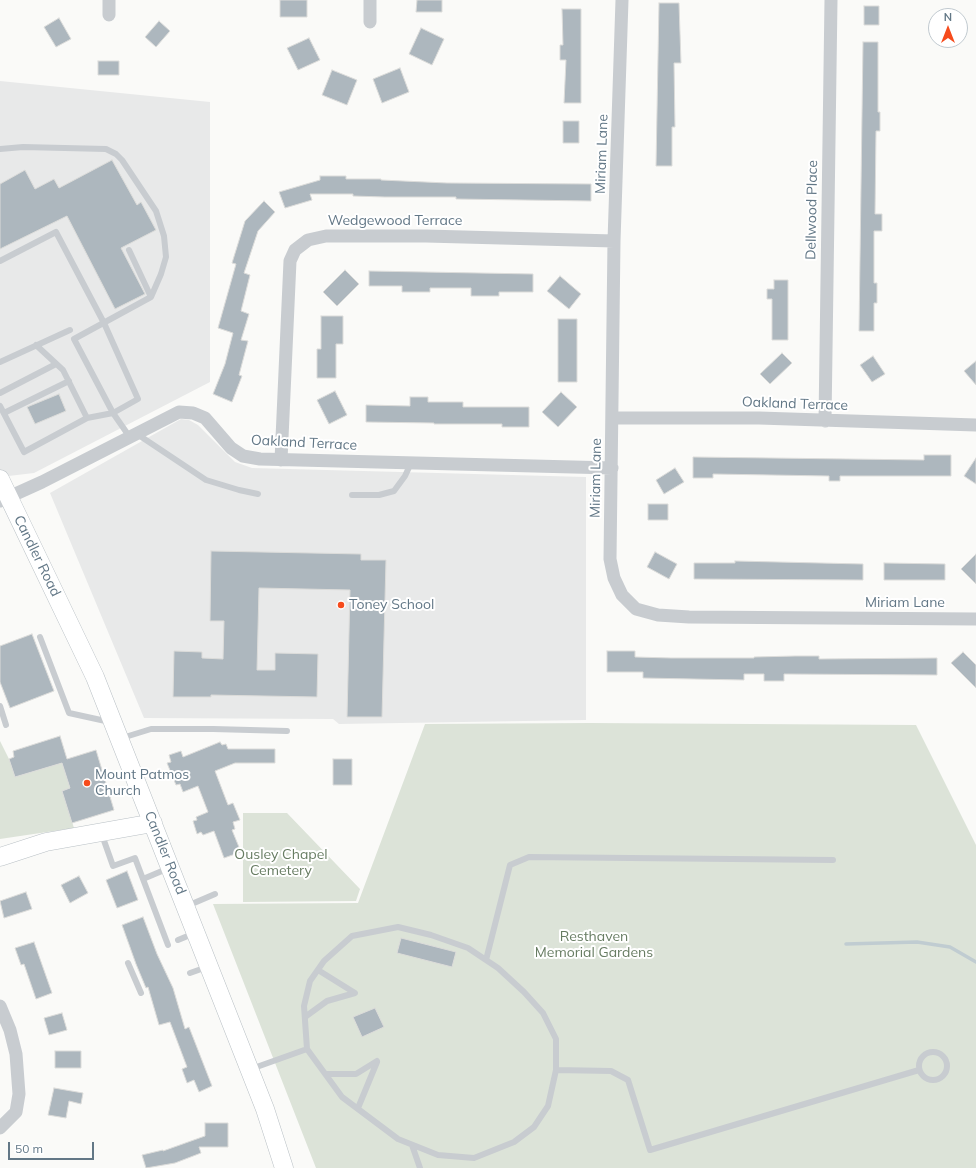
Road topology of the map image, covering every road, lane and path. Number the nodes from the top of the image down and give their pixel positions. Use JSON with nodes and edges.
{"nodes":[{"id":1,"x":109,"y":0,"type":"edge"},
{"id":2,"x":370,"y":0,"type":"edge"},
{"id":3,"x":622,"y":0,"type":"edge"},
{"id":4,"x":831,"y":0,"type":"edge"},
{"id":5,"x":109,"y":15,"type":"dead end"},
{"id":6,"x":370,"y":22,"type":"dead end"},
{"id":7,"x":0,"y":149,"type":"edge"},
{"id":8,"x":614,"y":241,"type":"junction"},
{"id":9,"x":129,"y":250,"type":"dead end"},
{"id":10,"x":0,"y":261,"type":"edge"},
{"id":11,"x":151,"y":296,"type":"junction"},
{"id":12,"x":104,"y":323,"type":"junction"},
{"id":13,"x":70,"y":330,"type":"dead end"},
{"id":14,"x":36,"y":345,"type":"junction"},
{"id":15,"x":0,"y":362,"type":"edge"},
{"id":16,"x":56,"y":364,"type":"junction"},
{"id":17,"x":69,"y":381,"type":"junction"},
{"id":18,"x":0,"y":393,"type":"edge"},
{"id":19,"x":0,"y":406,"type":"edge"},
{"id":20,"x":4,"y":413,"type":"junction"},
{"id":21,"x":112,"y":413,"type":"junction"},
{"id":22,"x":87,"y":418,"type":"junction"},
{"id":23,"x":613,"y":418,"type":"junction"},
{"id":24,"x":824,"y":421,"type":"junction"},
{"id":25,"x":976,"y":425,"type":"edge"},
{"id":26,"x":133,"y":435,"type":"junction"},
{"id":27,"x":281,"y":460,"type":"junction"},
{"id":28,"x":411,"y":463,"type":"junction"},
{"id":29,"x":612,"y":468,"type":"junction"},
{"id":30,"x":0,"y":479,"type":"edge"},
{"id":31,"x":258,"y":494,"type":"dead end"},
{"id":32,"x":352,"y":494,"type":"dead end"},
{"id":33,"x":4,"y":499,"type":"edge"},
{"id":34,"x":976,"y":619,"type":"edge"},
{"id":35,"x":40,"y":637,"type":"dead end"},
{"id":36,"x":0,"y":706,"type":"edge"},
{"id":37,"x":6,"y":726,"type":"dead end"},
{"id":38,"x":116,"y":730,"type":"junction"},
{"id":39,"x":287,"y":731,"type":"dead end"},
{"id":40,"x":153,"y":823,"type":"junction"},
{"id":41,"x":101,"y":831,"type":"junction"},
{"id":42,"x":0,"y":857,"type":"edge"},
{"id":43,"x":833,"y":860,"type":"dead end"},
{"id":44,"x":171,"y":868,"type":"junction"},
{"id":45,"x":143,"y":879,"type":"junction"},
{"id":46,"x":215,"y":894,"type":"dead end"},
{"id":47,"x":186,"y":907,"type":"junction"},
{"id":48,"x":196,"y":932,"type":"junction"},
{"id":49,"x":178,"y":940,"type":"dead end"},
{"id":50,"x":168,"y":945,"type":"dead end"},
{"id":51,"x":486,"y":960,"type":"junction"},
{"id":52,"x":128,"y":963,"type":"dead end"},
{"id":53,"x":209,"y":966,"type":"junction"},
{"id":54,"x":318,"y":970,"type":"junction"},
{"id":55,"x":190,"y":973,"type":"dead end"},
{"id":56,"x":141,"y":994,"type":"dead end"},
{"id":57,"x":0,"y":1006,"type":"edge"},
{"id":58,"x":305,"y":1018,"type":"junction"},
{"id":59,"x":307,"y":1048,"type":"junction"},
{"id":60,"x":250,"y":1070,"type":"junction"},
{"id":61,"x":556,"y":1070,"type":"junction"},
{"id":62,"x":919,"y":1070,"type":"junction"},
{"id":63,"x":326,"y":1074,"type":"junction"},
{"id":64,"x":358,"y":1108,"type":"junction"},
{"id":65,"x":0,"y":1128,"type":"edge"},
{"id":66,"x":412,"y":1145,"type":"junction"},
{"id":67,"x":281,"y":1167,"type":"edge"},
{"id":68,"x":420,"y":1168,"type":"edge"}],
"edges":[{"from":1,"to":5,"type":"street"},
{"from":2,"to":6,"type":"street"},
{"from":3,"to":8,"type":"street","name":"Miriam Lane"},
{"from":4,"to":24,"type":"street","name":"Dellwood Place"},
{"from":7,"to":11,"type":"lane"},
{"from":8,"to":23,"type":"street","name":"Miriam Lane"},
{"from":8,"to":27,"type":"street","name":"Wedgewood Terrace"},
{"from":9,"to":11,"type":"lane"},
{"from":10,"to":12,"type":"lane"},
{"from":11,"to":12,"type":"lane"},
{"from":12,"to":21,"type":"lane"},
{"from":12,"to":21,"type":"lane"},
{"from":13,"to":14,"type":"lane"},
{"from":14,"to":15,"type":"lane"},
{"from":14,"to":16,"type":"lane"},
{"from":16,"to":17,"type":"lane"},
{"from":16,"to":18,"type":"lane"},
{"from":17,"to":20,"type":"lane"},
{"from":17,"to":22,"type":"lane"},
{"from":19,"to":20,"type":"lane"},
{"from":20,"to":22,"type":"lane"},
{"from":21,"to":22,"type":"lane"},
{"from":21,"to":26,"type":"lane"},
{"from":23,"to":24,"type":"street","name":"Oakland Terrace"},
{"from":23,"to":29,"type":"street","name":"Miriam Lane"},
{"from":24,"to":25,"type":"street","name":"Oakland Terrace"},
{"from":26,"to":27,"type":"street","name":"Oakland Terrace"},
{"from":26,"to":31,"type":"lane"},
{"from":26,"to":33,"type":"street","name":"Oakland Terrace"},
{"from":27,"to":28,"type":"street","name":"Oakland Terrace"},
{"from":28,"to":29,"type":"street","name":"Oakland Terrace"},
{"from":28,"to":32,"type":"lane"},
{"from":29,"to":34,"type":"street","name":"Miriam Lane"},
{"from":30,"to":33,"type":"main road","name":"Candler Road"},
{"from":33,"to":38,"type":"main road","name":"Candler Road"},
{"from":35,"to":38,"type":"lane"},
{"from":36,"to":37,"type":"lane"},
{"from":38,"to":39,"type":"lane"},
{"from":38,"to":40,"type":"main road","name":"Candler Road"},
{"from":40,"to":41,"type":"main road"},
{"from":40,"to":44,"type":"main road","name":"Candler Road"},
{"from":41,"to":42,"type":"main road"},
{"from":41,"to":45,"type":"lane"},
{"from":43,"to":51,"type":"lane"},
{"from":44,"to":45,"type":"lane"},
{"from":44,"to":47,"type":"main road","name":"Candler Road"},
{"from":45,"to":50,"type":"lane"},
{"from":46,"to":47,"type":"lane"},
{"from":47,"to":48,"type":"main road","name":"Candler Road"},
{"from":48,"to":49,"type":"lane"},
{"from":48,"to":53,"type":"main road","name":"Candler Road"},
{"from":51,"to":54,"type":"lane"},
{"from":51,"to":61,"type":"lane"},
{"from":52,"to":56,"type":"lane"},
{"from":53,"to":55,"type":"lane"},
{"from":53,"to":60,"type":"main road","name":"Candler Road"},
{"from":54,"to":58,"type":"lane"},
{"from":54,"to":58,"type":"lane"},
{"from":57,"to":65,"type":"street"},
{"from":58,"to":59,"type":"lane"},
{"from":59,"to":60,"type":"lane"},
{"from":59,"to":63,"type":"lane"},
{"from":60,"to":67,"type":"main road","name":"Candler Road"},
{"from":61,"to":62,"type":"lane"},
{"from":61,"to":66,"type":"lane"},
{"from":62,"to":62,"type":"lane"},
{"from":63,"to":64,"type":"lane"},
{"from":63,"to":64,"type":"lane"},
{"from":64,"to":66,"type":"lane"},
{"from":66,"to":68,"type":"lane"}]}
